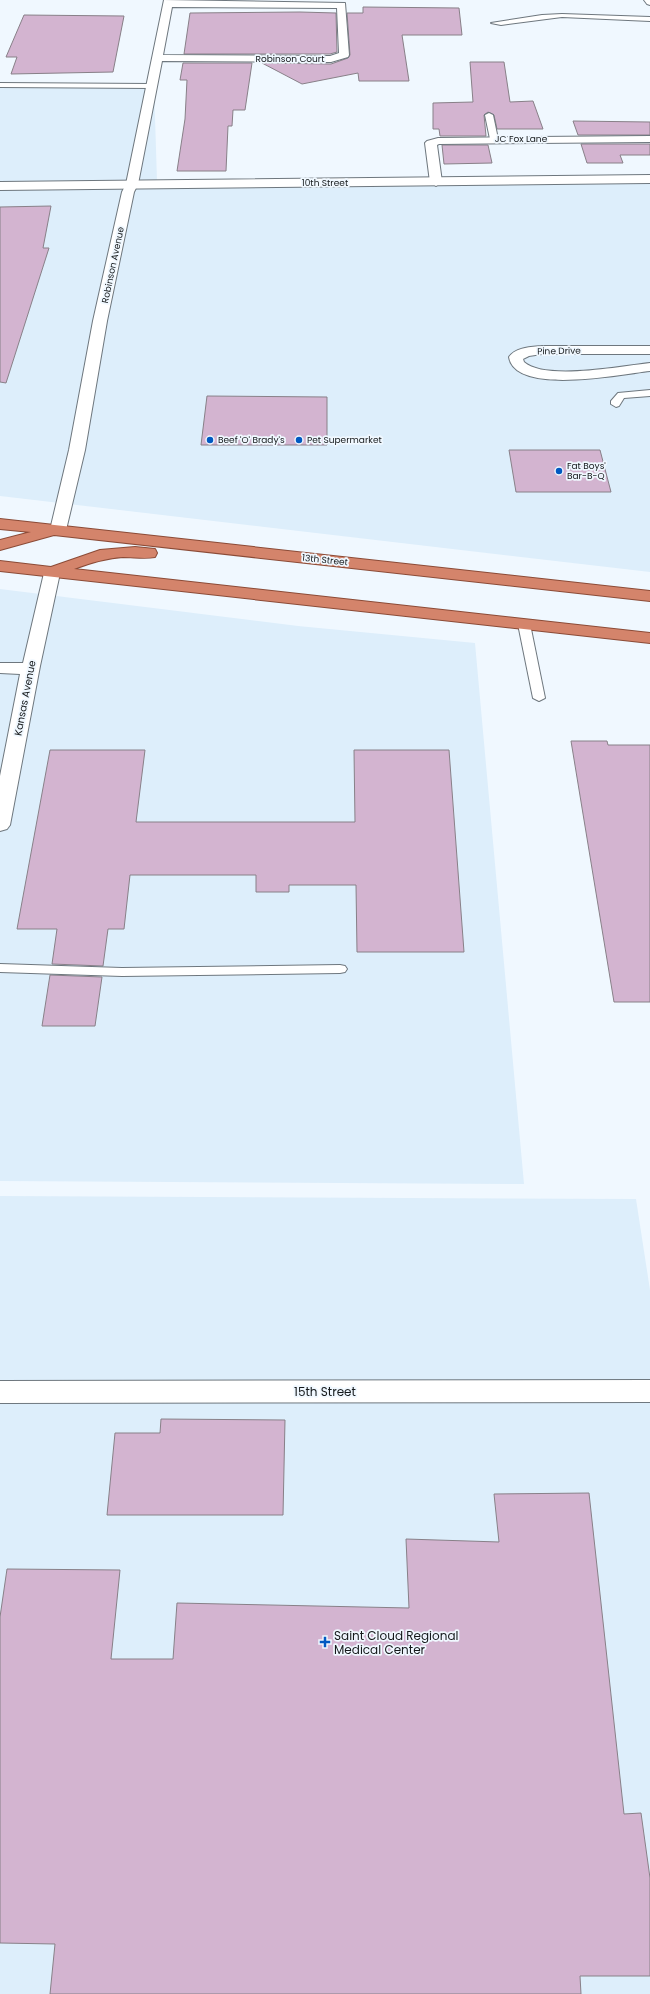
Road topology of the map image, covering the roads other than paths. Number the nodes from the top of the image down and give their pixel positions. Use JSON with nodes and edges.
{"nodes":[{"id":1,"x":169,"y":2,"type":"edge"},
{"id":2,"x":650,"y":19,"type":"edge"},
{"id":3,"x":494,"y":23,"type":"dead end"},
{"id":4,"x":157,"y":58,"type":"junction"},
{"id":5,"x":0,"y":85,"type":"edge"},
{"id":6,"x":151,"y":86,"type":"junction"},
{"id":7,"x":489,"y":114,"type":"dead end"},
{"id":8,"x":494,"y":139,"type":"junction"},
{"id":9,"x":650,"y":139,"type":"edge"},
{"id":10,"x":650,"y":179,"type":"edge"},
{"id":11,"x":436,"y":182,"type":"junction"},
{"id":12,"x":132,"y":184,"type":"junction"},
{"id":13,"x":0,"y":186,"type":"edge"},
{"id":14,"x":650,"y":350,"type":"edge"},
{"id":15,"x":650,"y":367,"type":"edge"},
{"id":16,"x":650,"y":393,"type":"edge"},
{"id":17,"x":616,"y":404,"type":"dead end"},
{"id":18,"x":0,"y":524,"type":"edge"},
{"id":19,"x":58,"y":530,"type":"junction"},
{"id":20,"x":0,"y":545,"type":"edge"},
{"id":21,"x":344,"y":562,"type":"junction"},
{"id":22,"x":0,"y":566,"type":"edge"},
{"id":23,"x":52,"y":573,"type":"junction"},
{"id":24,"x":650,"y":596,"type":"edge"},
{"id":25,"x":524,"y":624,"type":"junction"},
{"id":26,"x":650,"y":638,"type":"edge"},
{"id":27,"x":0,"y":668,"type":"edge"},
{"id":28,"x":30,"y":669,"type":"junction"},
{"id":29,"x":539,"y":698,"type":"dead end"},
{"id":30,"x":0,"y":825,"type":"edge"},
{"id":31,"x":0,"y":968,"type":"edge"},
{"id":32,"x":340,"y":969,"type":"dead end"},
{"id":33,"x":650,"y":1391,"type":"edge"},
{"id":34,"x":0,"y":1392,"type":"edge"}],
"edges":[{"from":1,"to":4,"type":"street","name":"Robinson Avenue"},
{"from":1,"to":4,"type":"street","name":"Robinson Court"},
{"from":2,"to":3,"type":"lane"},
{"from":4,"to":6,"type":"street","name":"Robinson Avenue"},
{"from":5,"to":6,"type":"lane"},
{"from":6,"to":12,"type":"street","name":"Robinson Avenue"},
{"from":7,"to":8,"type":"lane"},
{"from":8,"to":9,"type":"street","name":"JC Fox Lane"},
{"from":8,"to":11,"type":"street","name":"JC Fox Lane"},
{"from":10,"to":11,"type":"street","name":"10th Street"},
{"from":11,"to":12,"type":"street","name":"10th Street"},
{"from":12,"to":13,"type":"street","name":"10th Street"},
{"from":12,"to":19,"type":"street","name":"Robinson Avenue"},
{"from":14,"to":15,"type":"street","name":"Pine Drive"},
{"from":16,"to":17,"type":"lane"},
{"from":18,"to":19,"type":"highway","name":"13th Street"},
{"from":19,"to":20,"type":"highway"},
{"from":19,"to":21,"type":"highway","name":"13th Street"},
{"from":21,"to":23,"type":"highway"},
{"from":21,"to":24,"type":"highway","name":"13th Street"},
{"from":22,"to":23,"type":"highway"},
{"from":23,"to":25,"type":"highway"},
{"from":23,"to":28,"type":"street","name":"Kansas Avenue"},
{"from":25,"to":26,"type":"highway"},
{"from":25,"to":29,"type":"lane"},
{"from":27,"to":28,"type":"street"},
{"from":28,"to":30,"type":"street","name":"Kansas Avenue"},
{"from":31,"to":32,"type":"lane"},
{"from":33,"to":34,"type":"street","name":"15th Street"}]}
